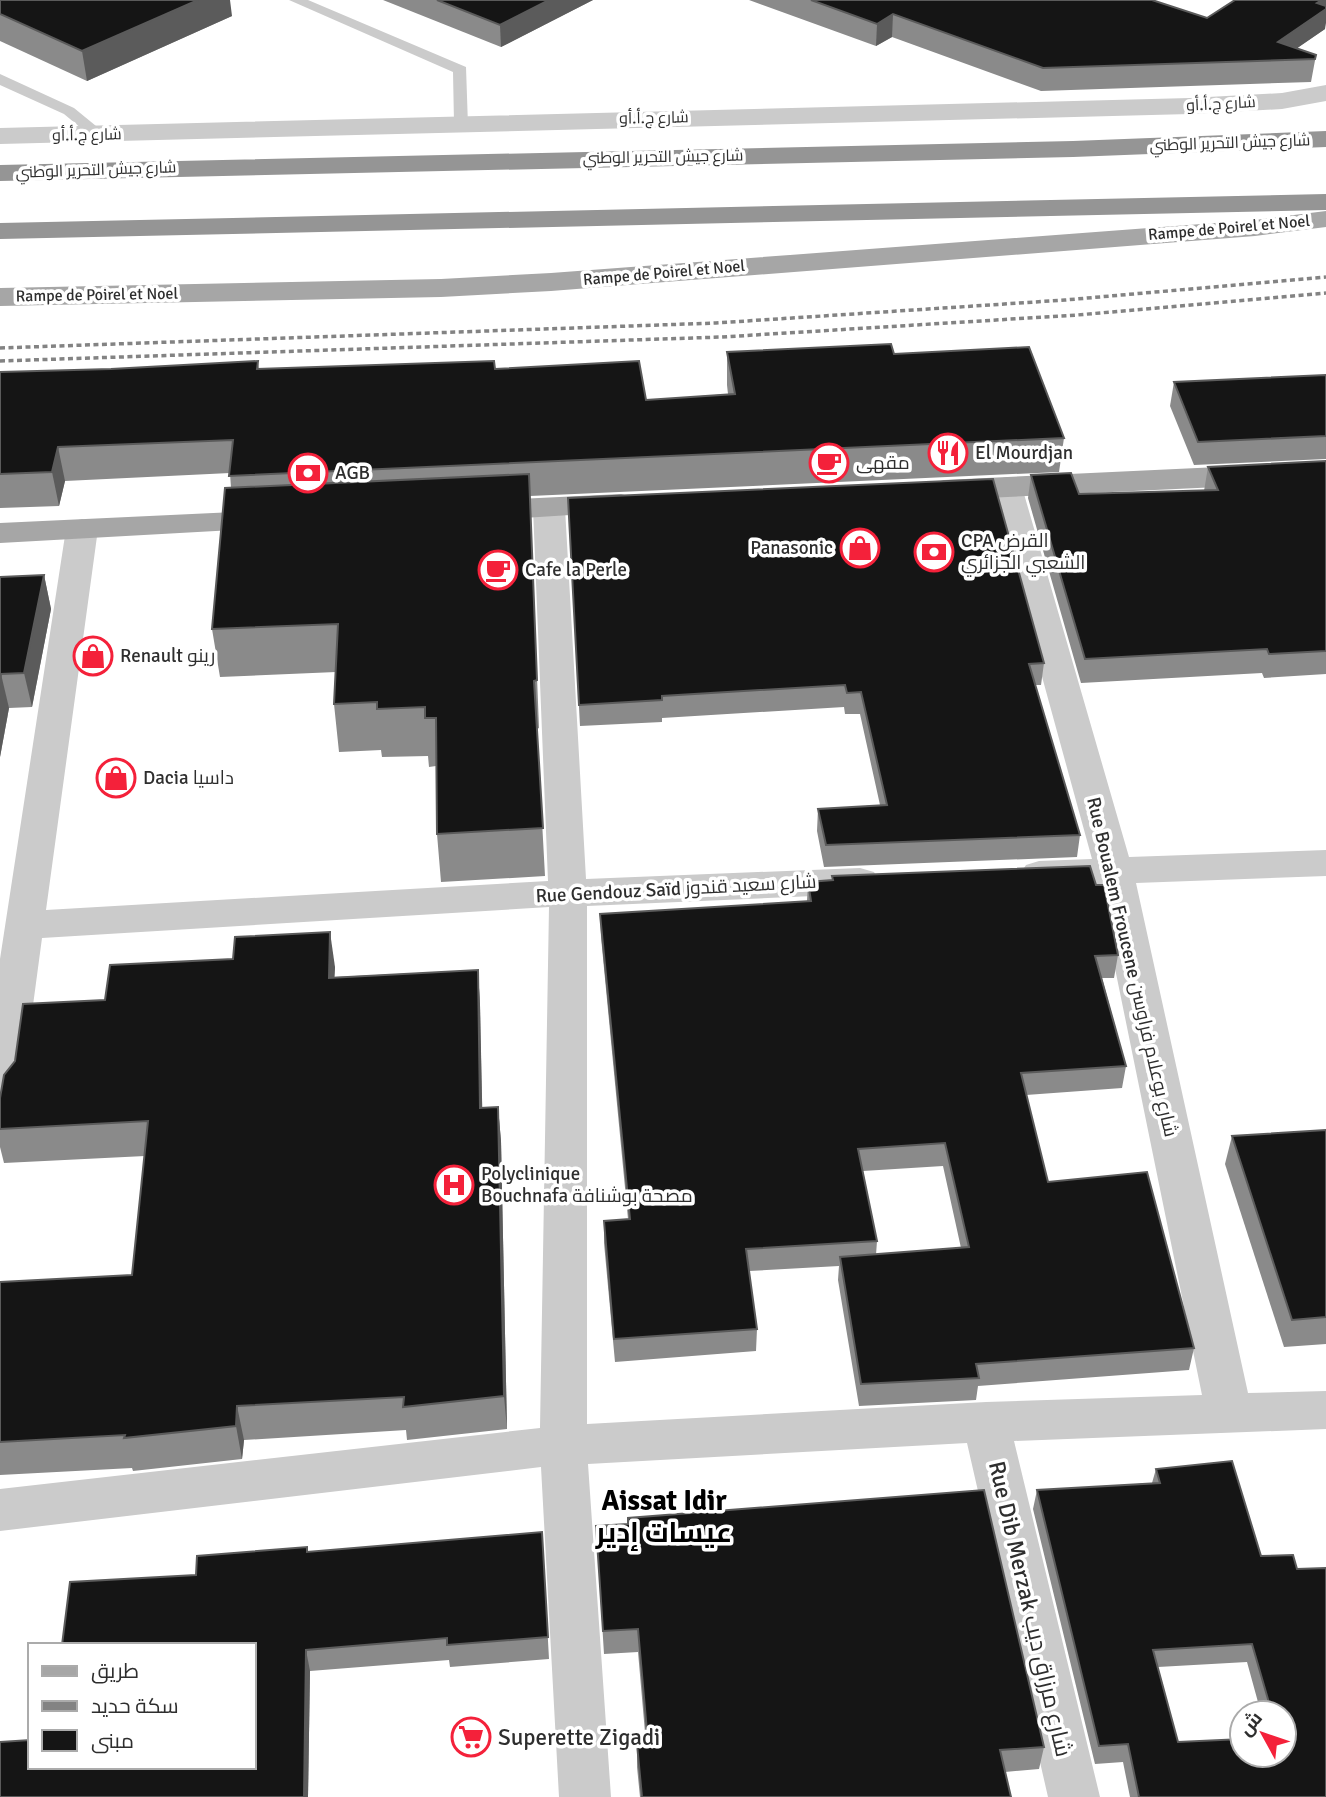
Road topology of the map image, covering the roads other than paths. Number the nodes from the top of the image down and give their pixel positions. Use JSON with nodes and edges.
{"nodes":[{"id":1,"x":296,"y":0,"type":"edge"},
{"id":2,"x":0,"y":79,"type":"edge"},
{"id":3,"x":1320,"y":96,"type":"edge"},
{"id":4,"x":462,"y":123,"type":"junction"},
{"id":5,"x":99,"y":135,"type":"junction"},
{"id":6,"x":0,"y":136,"type":"edge"},
{"id":7,"x":1326,"y":139,"type":"edge"},
{"id":8,"x":0,"y":173,"type":"edge"},
{"id":9,"x":1326,"y":202,"type":"edge"},
{"id":10,"x":1326,"y":219,"type":"edge"},
{"id":11,"x":0,"y":231,"type":"edge"},
{"id":12,"x":0,"y":297,"type":"edge"},
{"id":13,"x":1326,"y":472,"type":"edge"},
{"id":14,"x":1006,"y":487,"type":"junction"},
{"id":15,"x":909,"y":491,"type":"edge"},
{"id":16,"x":646,"y":503,"type":"edge"},
{"id":17,"x":549,"y":508,"type":"junction"},
{"id":18,"x":453,"y":512,"type":"edge"},
{"id":19,"x":302,"y":519,"type":"edge"},
{"id":20,"x":82,"y":529,"type":"junction"},
{"id":21,"x":0,"y":533,"type":"edge"},
{"id":22,"x":1326,"y":863,"type":"edge"},
{"id":23,"x":1114,"y":871,"type":"junction"},
{"id":24,"x":1005,"y":875,"type":"edge"},
{"id":25,"x":895,"y":880,"type":"edge"},
{"id":26,"x":568,"y":894,"type":"junction"},
{"id":27,"x":26,"y":925,"type":"junction"},
{"id":28,"x":0,"y":1095,"type":"edge"},
{"id":29,"x":1326,"y":1410,"type":"edge"},
{"id":30,"x":1229,"y":1411,"type":"junction"},
{"id":31,"x":986,"y":1422,"type":"junction"},
{"id":32,"x":563,"y":1445,"type":"junction"},
{"id":33,"x":0,"y":1510,"type":"edge"},
{"id":34,"x":585,"y":1797,"type":"edge"},
{"id":35,"x":1074,"y":1797,"type":"edge"}],
"edges":[{"from":1,"to":4,"type":"lane"},
{"from":2,"to":5,"type":"lane"},
{"from":3,"to":4,"type":"street","name":"شارع ج.أ.أو"},
{"from":4,"to":5,"type":"street","name":"شارع ج.أ.أو"},
{"from":5,"to":6,"type":"street","name":"شارع ج.أ.أو"},
{"from":7,"to":8,"type":"highway","name":"شارع جيش التحرير الوطني"},
{"from":9,"to":11,"type":"highway"},
{"from":10,"to":12,"type":"main road","name":"Rampe de Poirel et Noel"},
{"from":13,"to":14,"type":"main road"},
{"from":14,"to":15,"type":"main road"},
{"from":14,"to":23,"type":"street","name":"Rue Boualem Froucene شارع بوعلام فراوسن"},
{"from":16,"to":17,"type":"main road"},
{"from":17,"to":18,"type":"main road"},
{"from":17,"to":26,"type":"street"},
{"from":19,"to":20,"type":"main road"},
{"from":20,"to":21,"type":"main road"},
{"from":20,"to":27,"type":"street"},
{"from":22,"to":23,"type":"street"},
{"from":23,"to":24,"type":"street"},
{"from":23,"to":30,"type":"street","name":"Rue Boualem Froucene شارع بوعلام فراوسن"},
{"from":25,"to":26,"type":"street","name":"Rue Gendouz Saïd شارع سعيد قندوز"},
{"from":26,"to":27,"type":"street","name":"Rue Gendouz Saïd شارع سعيد قندوز"},
{"from":26,"to":32,"type":"street"},
{"from":27,"to":28,"type":"street"},
{"from":29,"to":30,"type":"street"},
{"from":30,"to":31,"type":"street"},
{"from":31,"to":32,"type":"street"},
{"from":31,"to":35,"type":"street","name":"Rue Dib Merzak شارع مرزاق ديب"},
{"from":32,"to":33,"type":"street"},
{"from":32,"to":34,"type":"street"}]}
